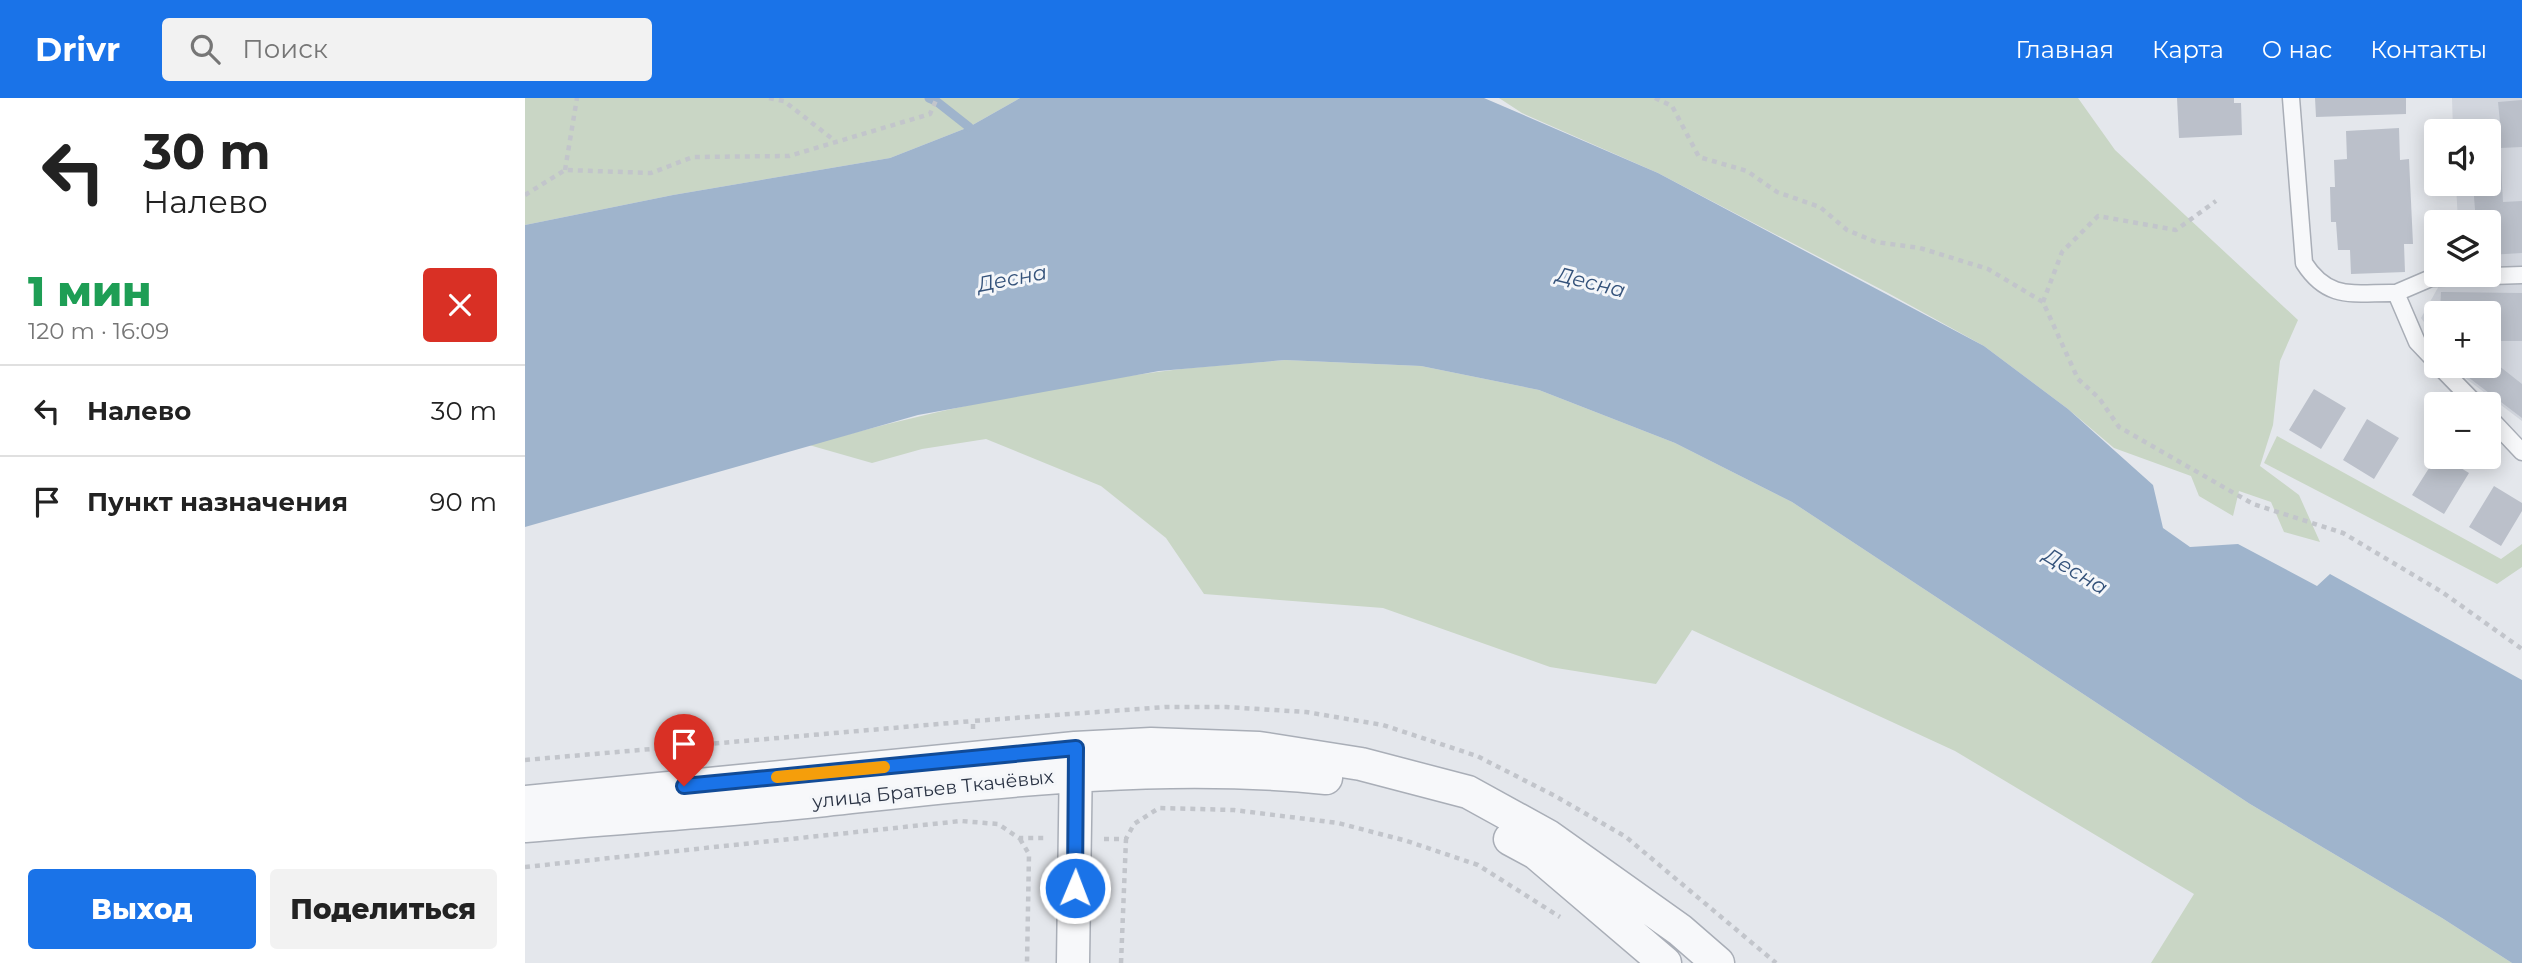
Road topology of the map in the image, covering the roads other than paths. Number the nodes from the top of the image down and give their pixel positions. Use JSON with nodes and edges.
{"nodes":[{"id":1,"x":2291,"y":98,"type":"edge"},
{"id":2,"x":2522,"y":275,"type":"edge"},
{"id":3,"x":2396,"y":293,"type":"junction"},
{"id":4,"x":2424,"y":349,"type":"edge"},
{"id":5,"x":2451,"y":378,"type":"edge"},
{"id":6,"x":2465,"y":392,"type":"edge"},
{"id":7,"x":2501,"y":430,"type":"edge"},
{"id":8,"x":2522,"y":452,"type":"edge"},
{"id":9,"x":1076,"y":762,"type":"junction"},
{"id":10,"x":525,"y":802,"type":"edge"},
{"id":11,"x":525,"y":826,"type":"edge"},
{"id":12,"x":1073,"y":963,"type":"edge"},
{"id":13,"x":1665,"y":963,"type":"edge"},
{"id":14,"x":1718,"y":963,"type":"edge"}],
"edges":[{"from":1,"to":3,"type":"lane"},
{"from":2,"to":3,"type":"lane"},
{"from":3,"to":4,"type":"lane"},
{"from":5,"to":6,"type":"lane"},
{"from":7,"to":8,"type":"lane"},
{"from":9,"to":10,"type":"street","name":"улица Братьев Ткачёвых"},
{"from":9,"to":11,"type":"street","name":"улица Братьев Ткачёвых"},
{"from":9,"to":12,"type":"street"},
{"from":9,"to":13,"type":"street","name":"улица Братьев Ткачёвых"},
{"from":9,"to":14,"type":"street","name":"улица Братьев Ткачёвых"}]}
